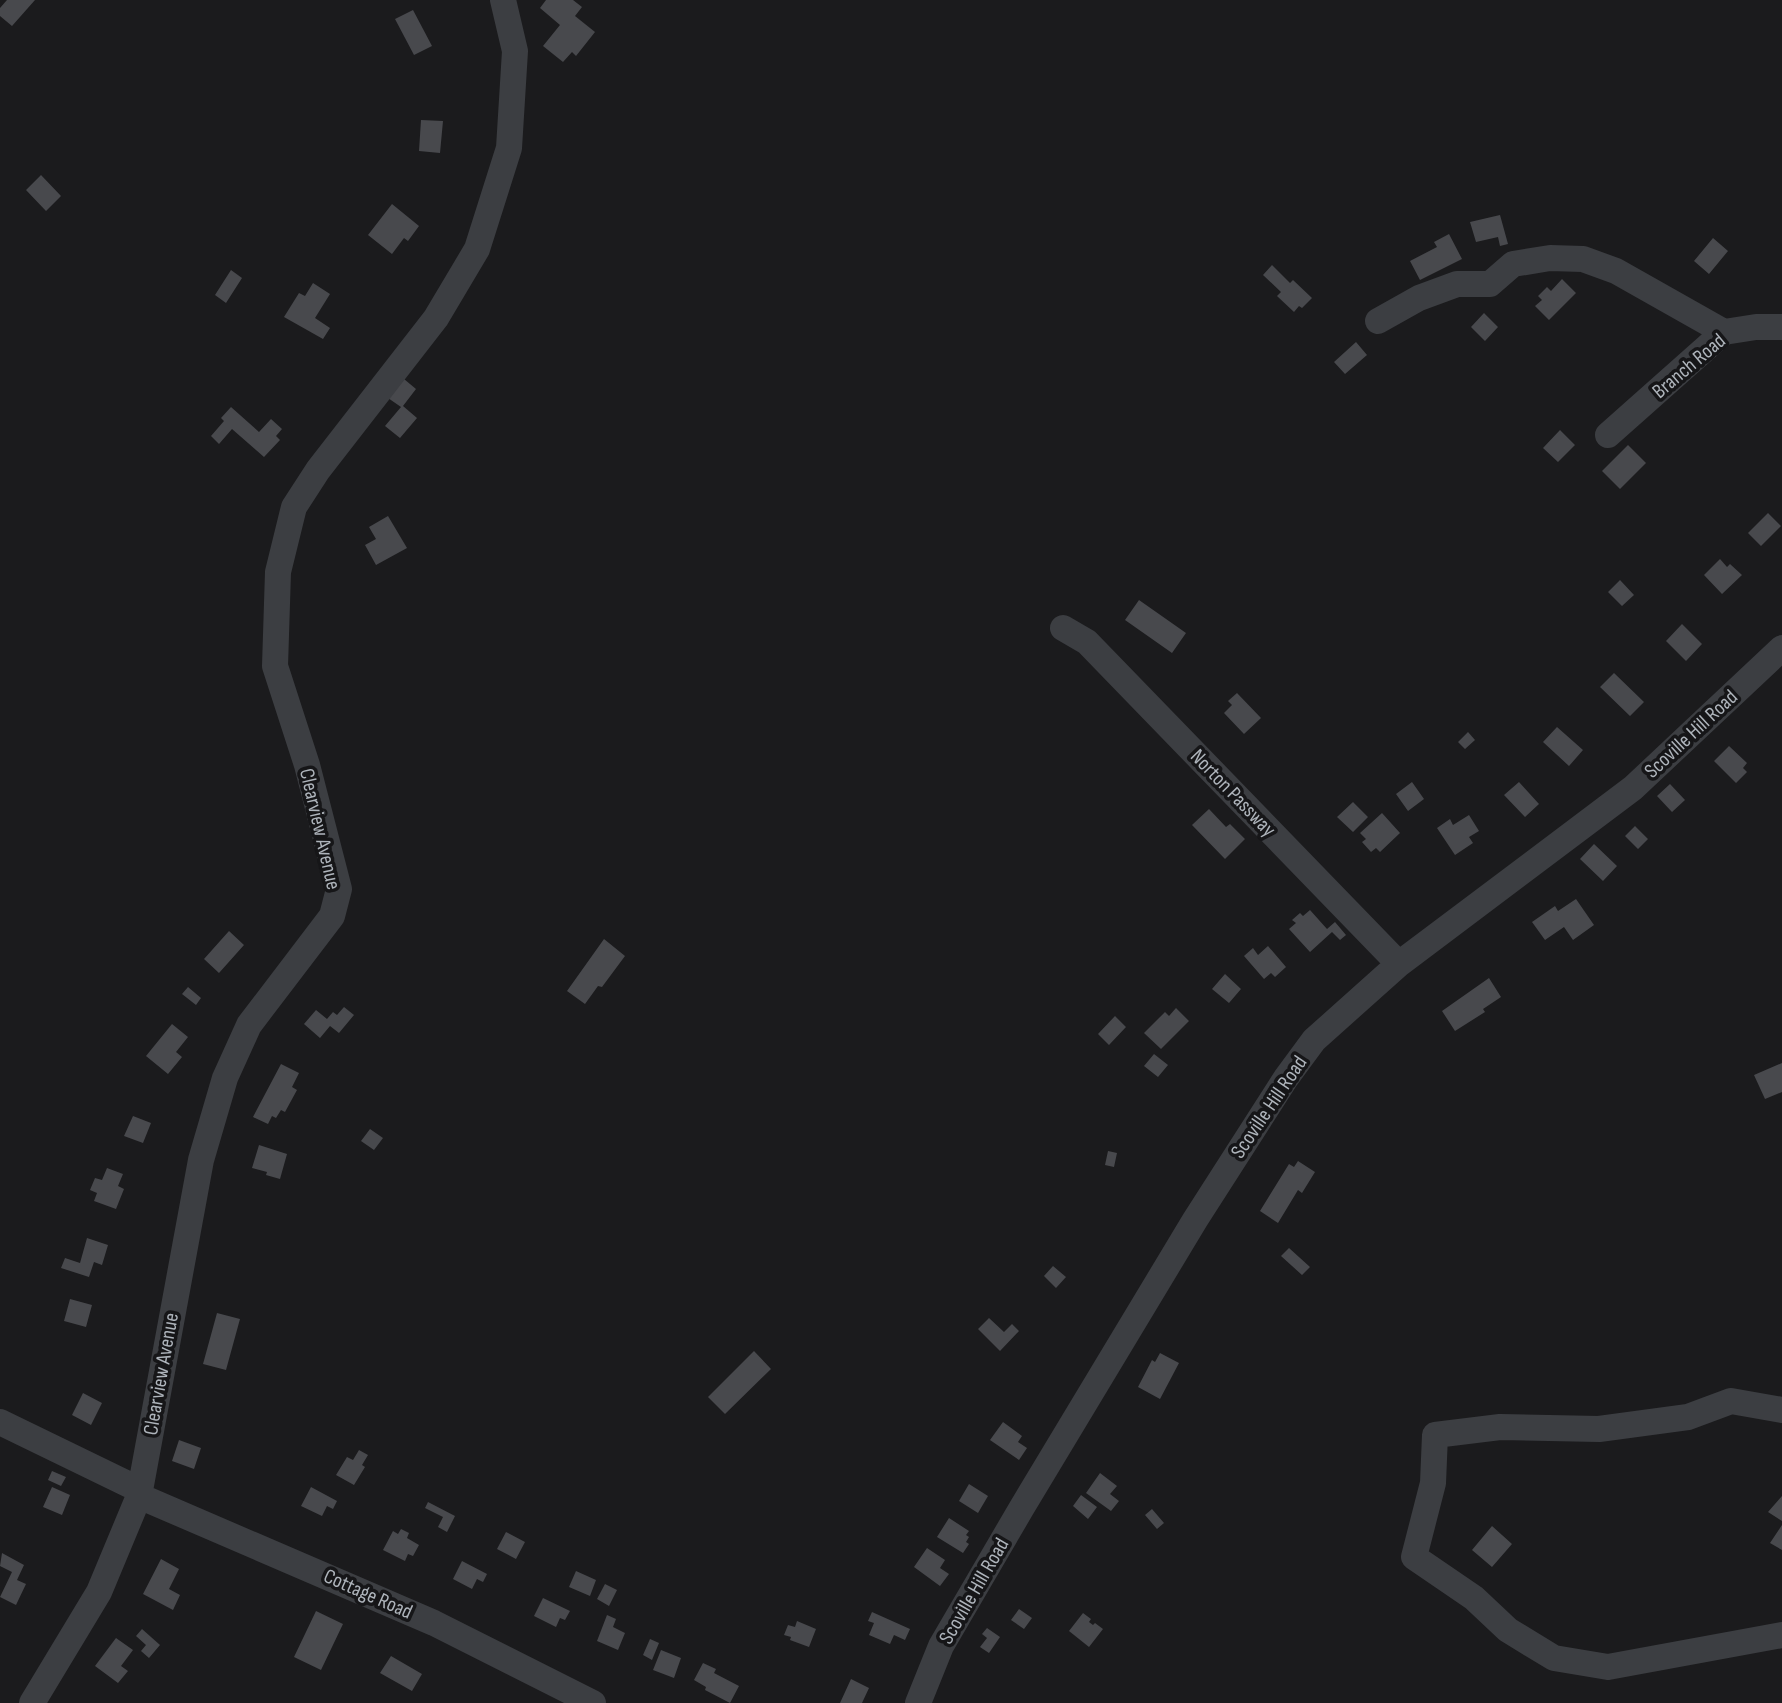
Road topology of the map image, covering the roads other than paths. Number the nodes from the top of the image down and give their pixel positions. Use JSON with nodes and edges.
{"nodes":[{"id":1,"x":502,"y":0,"type":"edge"},
{"id":2,"x":1378,"y":321,"type":"dead end"},
{"id":3,"x":1782,"y":327,"type":"edge"},
{"id":4,"x":1724,"y":332,"type":"junction"},
{"id":5,"x":1608,"y":435,"type":"dead end"},
{"id":6,"x":1063,"y":628,"type":"dead end"},
{"id":7,"x":1782,"y":648,"type":"edge"},
{"id":8,"x":1399,"y":964,"type":"junction"},
{"id":9,"x":1782,"y":1410,"type":"edge"},
{"id":10,"x":0,"y":1422,"type":"edge"},
{"id":11,"x":139,"y":1493,"type":"junction"},
{"id":12,"x":1782,"y":1635,"type":"edge"},
{"id":13,"x":32,"y":1703,"type":"edge"},
{"id":14,"x":593,"y":1703,"type":"edge"},
{"id":15,"x":918,"y":1703,"type":"edge"}],
"edges":[{"from":1,"to":11,"type":"street","name":"Clearview Avenue"},
{"from":2,"to":4,"type":"street"},
{"from":3,"to":4,"type":"street","name":"Branch Road"},
{"from":4,"to":5,"type":"street","name":"Branch Road"},
{"from":6,"to":8,"type":"street","name":"Norton Passway"},
{"from":7,"to":8,"type":"street","name":"Scoville Hill Road"},
{"from":8,"to":15,"type":"street","name":"Scoville Hill Road"},
{"from":9,"to":12,"type":"street"},
{"from":10,"to":11,"type":"street","name":"Cottage Road"},
{"from":11,"to":13,"type":"street","name":"Clearview Avenue"},
{"from":11,"to":14,"type":"street","name":"Cottage Road"}]}
